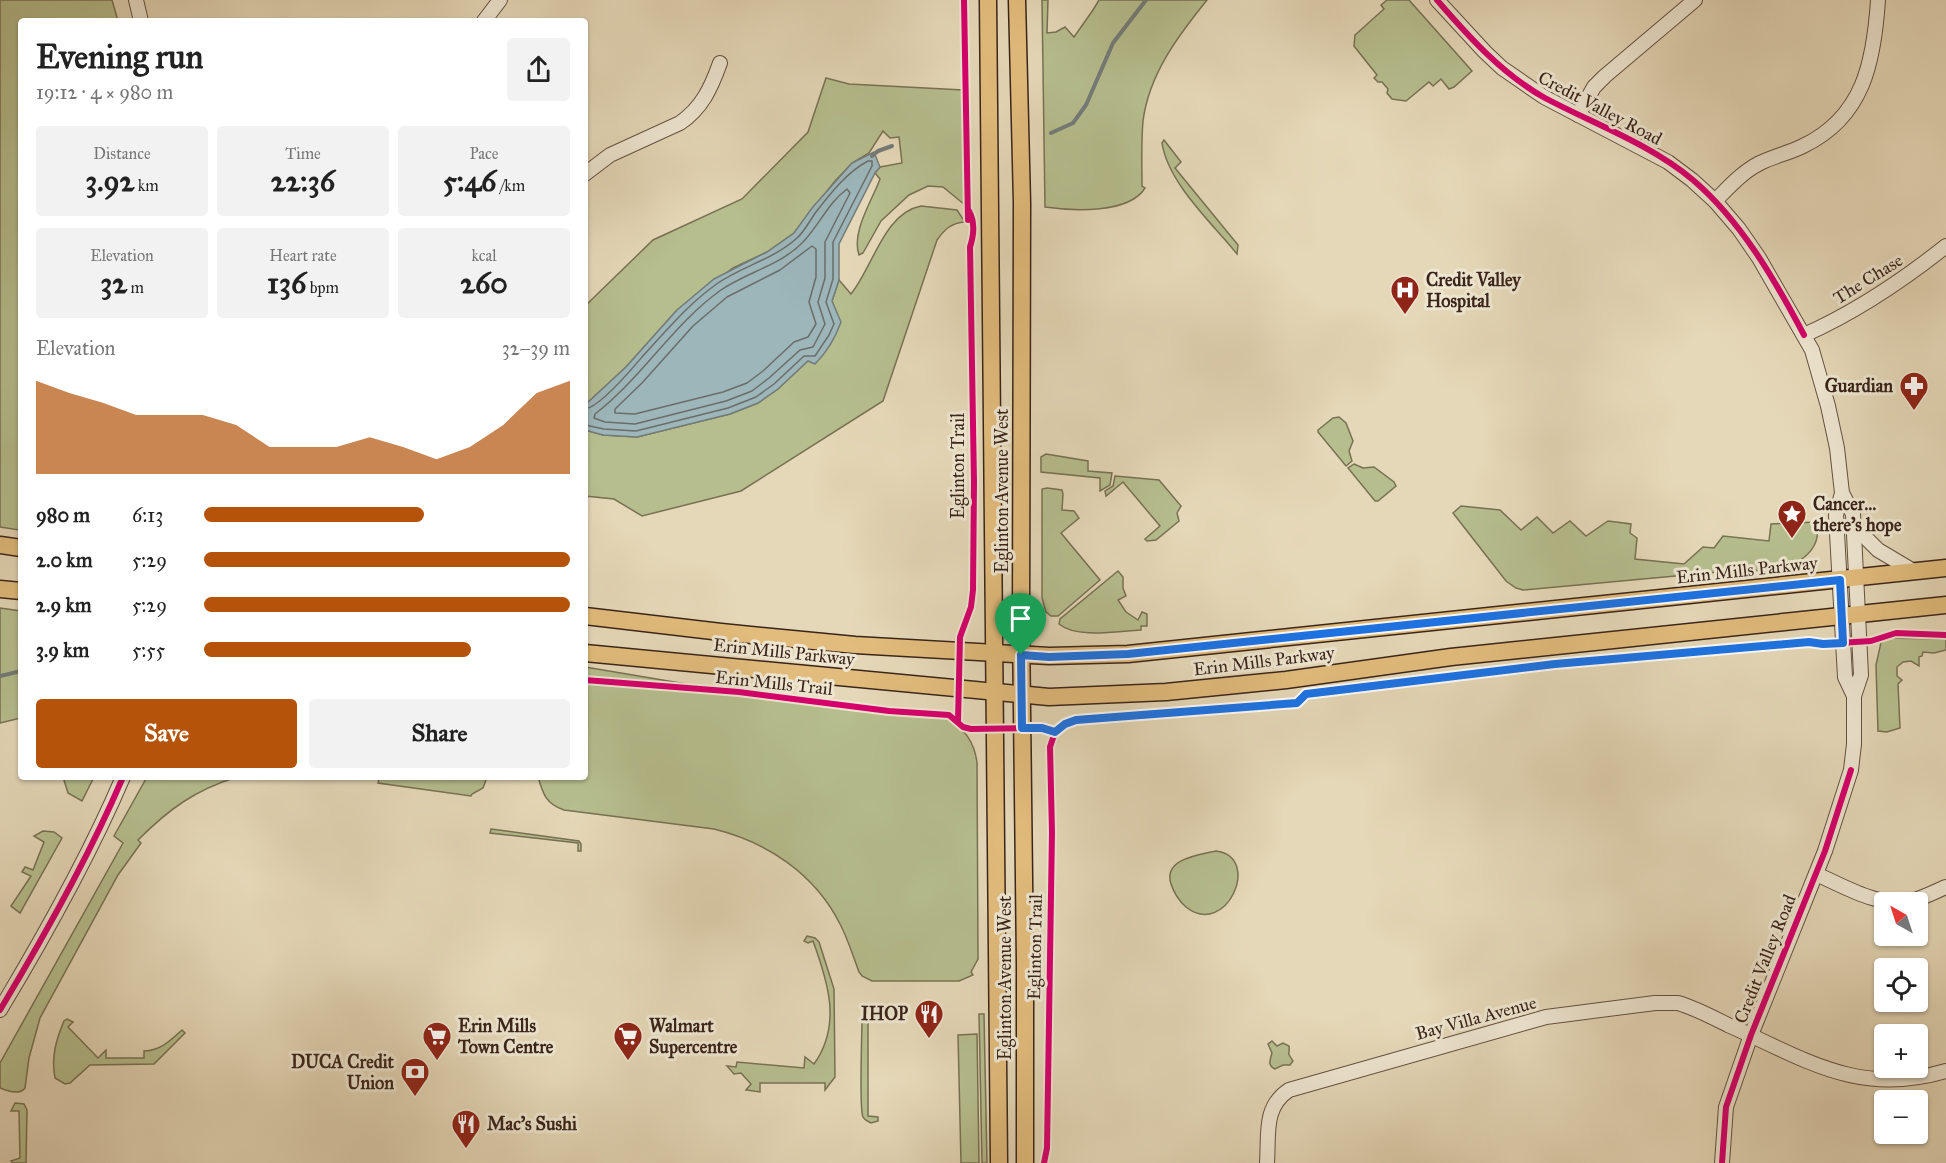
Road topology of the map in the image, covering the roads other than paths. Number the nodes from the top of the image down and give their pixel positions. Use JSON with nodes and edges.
{"nodes":[{"id":1,"x":136,"y":0,"type":"edge"},
{"id":2,"x":500,"y":0,"type":"edge"},
{"id":3,"x":988,"y":0,"type":"edge"},
{"id":4,"x":1017,"y":0,"type":"edge"},
{"id":5,"x":1437,"y":0,"type":"edge"},
{"id":6,"x":1695,"y":0,"type":"edge"},
{"id":7,"x":1878,"y":0,"type":"edge"},
{"id":8,"x":140,"y":18,"type":"edge"},
{"id":9,"x":486,"y":18,"type":"edge"},
{"id":10,"x":720,"y":63,"type":"dead end"},
{"id":11,"x":1578,"y":115,"type":"junction"},
{"id":12,"x":588,"y":167,"type":"edge"},
{"id":13,"x":1715,"y":201,"type":"junction"},
{"id":14,"x":1946,"y":246,"type":"edge"},
{"id":15,"x":1804,"y":335,"type":"junction"},
{"id":16,"x":1842,"y":493,"type":"junction"},
{"id":17,"x":1854,"y":526,"type":"junction"},
{"id":18,"x":0,"y":545,"type":"edge"},
{"id":19,"x":18,"y":548,"type":"edge"},
{"id":20,"x":1946,"y":568,"type":"edge"},
{"id":21,"x":1915,"y":572,"type":"junction"},
{"id":22,"x":1848,"y":579,"type":"junction"},
{"id":23,"x":0,"y":589,"type":"edge"},
{"id":24,"x":18,"y":591,"type":"edge"},
{"id":25,"x":1946,"y":605,"type":"edge"},
{"id":26,"x":1850,"y":615,"type":"junction"},
{"id":27,"x":588,"y":616,"type":"edge"},
{"id":28,"x":588,"y":652,"type":"edge"},
{"id":29,"x":994,"y":653,"type":"junction"},
{"id":30,"x":1021,"y":655,"type":"junction"},
{"id":31,"x":995,"y":692,"type":"junction"},
{"id":32,"x":1022,"y":694,"type":"junction"},
{"id":33,"x":122,"y":780,"type":"edge"},
{"id":34,"x":1816,"y":874,"type":"junction"},
{"id":35,"x":1946,"y":887,"type":"edge"},
{"id":36,"x":0,"y":1010,"type":"edge"},
{"id":37,"x":1751,"y":1035,"type":"junction"},
{"id":38,"x":1946,"y":1071,"type":"edge"},
{"id":39,"x":999,"y":1163,"type":"edge"},
{"id":40,"x":1025,"y":1163,"type":"edge"},
{"id":41,"x":1267,"y":1163,"type":"edge"},
{"id":42,"x":1722,"y":1163,"type":"edge"}],
"edges":[{"from":1,"to":8,"type":"street"},
{"from":2,"to":9,"type":"street"},
{"from":3,"to":29,"type":"main road","name":"Eglinton Avenue West"},
{"from":4,"to":30,"type":"main road","name":"Eglinton Avenue West"},
{"from":5,"to":11,"type":"street","name":"Credit Valley Road"},
{"from":6,"to":11,"type":"street"},
{"from":7,"to":13,"type":"street"},
{"from":10,"to":12,"type":"street"},
{"from":11,"to":13,"type":"street","name":"Credit Valley Road"},
{"from":13,"to":15,"type":"street","name":"Credit Valley Road"},
{"from":14,"to":15,"type":"street","name":"The Chase"},
{"from":15,"to":16,"type":"street","name":"Credit Valley Road"},
{"from":16,"to":17,"type":"street","name":"Credit Valley Road"},
{"from":16,"to":22,"type":"street","name":"Credit Valley Road"},
{"from":17,"to":21,"type":"street"},
{"from":17,"to":22,"type":"street","name":"Credit Valley Road"},
{"from":18,"to":19,"type":"main road"},
{"from":20,"to":21,"type":"main road","name":"Erin Mills Parkway"},
{"from":21,"to":22,"type":"main road","name":"Erin Mills Parkway"},
{"from":22,"to":26,"type":"street","name":"Credit Valley Road"},
{"from":22,"to":30,"type":"main road","name":"Erin Mills Parkway"},
{"from":23,"to":24,"type":"main road"},
{"from":25,"to":26,"type":"main road","name":"Erin Mills Parkway"},
{"from":26,"to":32,"type":"main road","name":"Erin Mills Parkway"},
{"from":26,"to":34,"type":"street","name":"Credit Valley Road"},
{"from":27,"to":29,"type":"main road","name":"Erin Mills Parkway"},
{"from":28,"to":31,"type":"main road","name":"Erin Mills Parkway"},
{"from":29,"to":30,"type":"main road","name":"Erin Mills Parkway"},
{"from":29,"to":31,"type":"main road","name":"Eglinton Avenue West"},
{"from":30,"to":32,"type":"main road","name":"Eglinton Avenue West"},
{"from":31,"to":32,"type":"main road","name":"Erin Mills Parkway"},
{"from":31,"to":39,"type":"main road","name":"Eglinton Avenue West"},
{"from":32,"to":40,"type":"main road","name":"Eglinton Avenue West"},
{"from":33,"to":36,"type":"street"},
{"from":34,"to":35,"type":"street"},
{"from":34,"to":37,"type":"street","name":"Credit Valley Road"},
{"from":37,"to":38,"type":"street","name":"Bay Villa Avenue"},
{"from":37,"to":41,"type":"street","name":"Bay Villa Avenue"},
{"from":37,"to":42,"type":"street","name":"Credit Valley Road"}]}
